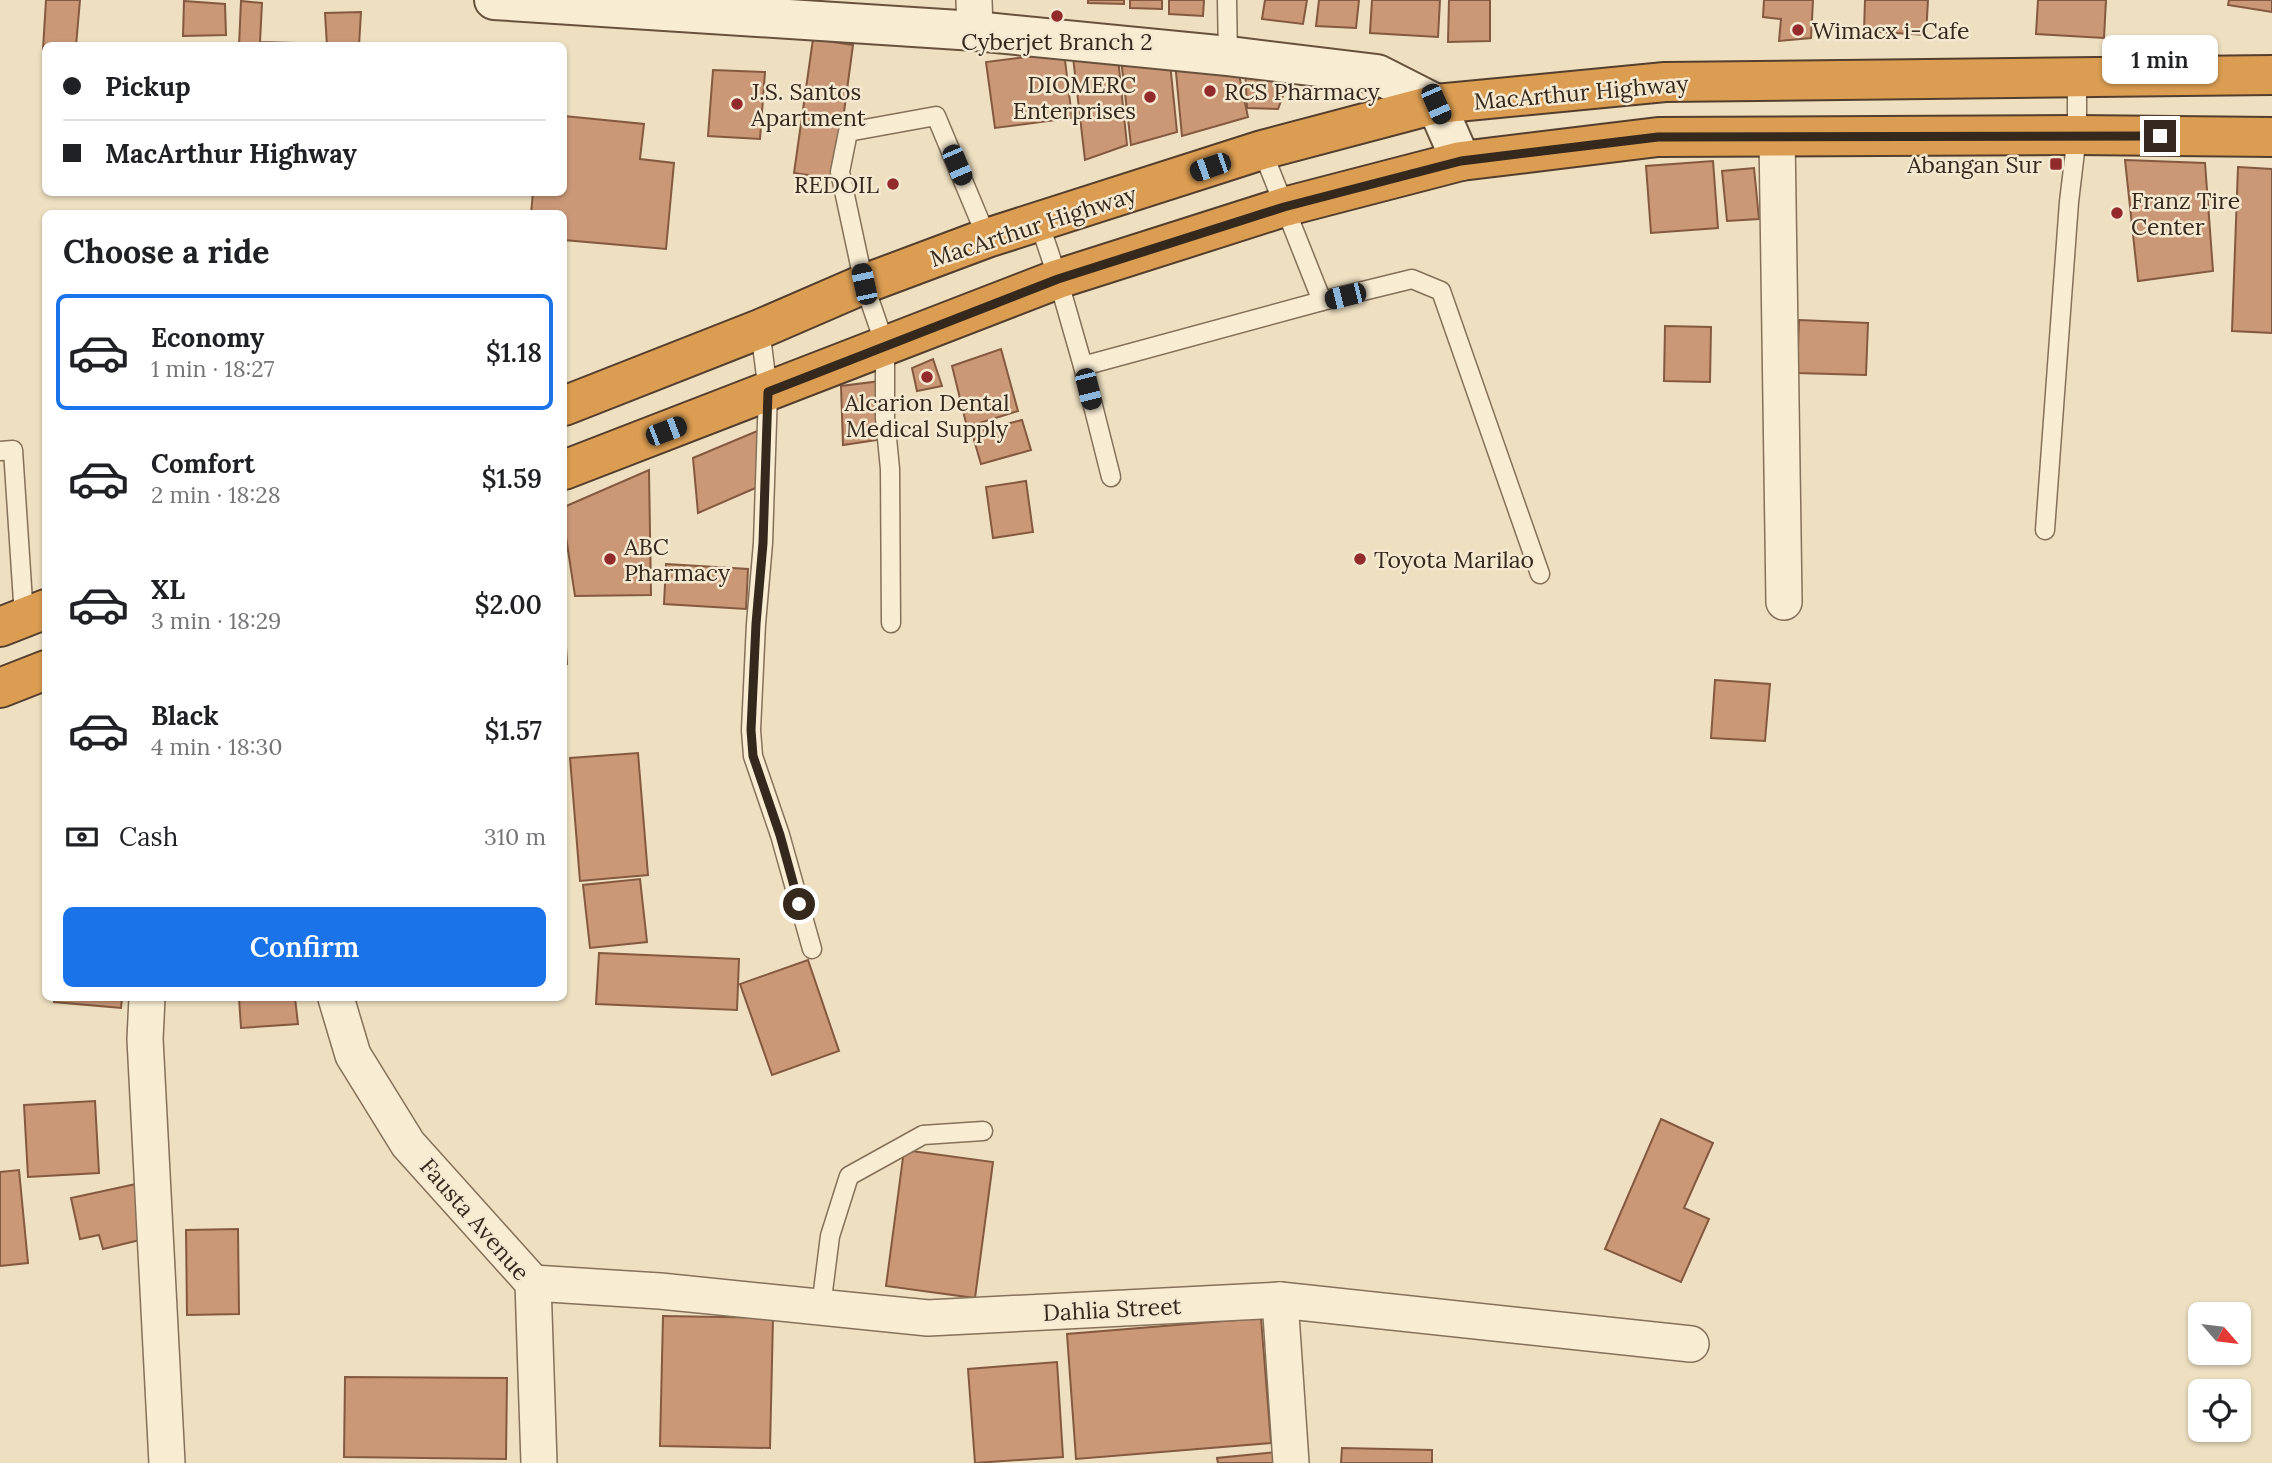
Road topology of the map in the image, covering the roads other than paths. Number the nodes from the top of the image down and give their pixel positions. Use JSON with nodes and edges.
{"nodes":[{"id":1,"x":494,"y":0,"type":"edge"},
{"id":2,"x":1227,"y":0,"type":"edge"},
{"id":3,"x":974,"y":15,"type":"edge"},
{"id":4,"x":1228,"y":56,"type":"junction"},
{"id":5,"x":2272,"y":75,"type":"edge"},
{"id":6,"x":2077,"y":78,"type":"junction"},
{"id":7,"x":1436,"y":104,"type":"junction"},
{"id":8,"x":2077,"y":135,"type":"junction"},
{"id":9,"x":1777,"y":136,"type":"junction"},
{"id":10,"x":2272,"y":137,"type":"edge"},
{"id":11,"x":1262,"y":150,"type":"junction"},
{"id":12,"x":1461,"y":161,"type":"junction"},
{"id":13,"x":1284,"y":207,"type":"junction"},
{"id":14,"x":1039,"y":222,"type":"junction"},
{"id":15,"x":987,"y":239,"type":"junction"},
{"id":16,"x":1058,"y":279,"type":"junction"},
{"id":17,"x":864,"y":284,"type":"junction"},
{"id":18,"x":1322,"y":301,"type":"junction"},
{"id":19,"x":760,"y":329,"type":"junction"},
{"id":20,"x":885,"y":345,"type":"junction"},
{"id":21,"x":1083,"y":366,"type":"junction"},
{"id":22,"x":768,"y":392,"type":"junction"},
{"id":23,"x":567,"y":405,"type":"edge"},
{"id":24,"x":0,"y":451,"type":"edge"},
{"id":25,"x":567,"y":469,"type":"edge"},
{"id":26,"x":1111,"y":477,"type":"dead end"},
{"id":27,"x":2045,"y":530,"type":"dead end"},
{"id":28,"x":1540,"y":574,"type":"dead end"},
{"id":29,"x":1784,"y":602,"type":"dead end"},
{"id":30,"x":23,"y":618,"type":"edge"},
{"id":31,"x":891,"y":623,"type":"dead end"},
{"id":32,"x":42,"y":672,"type":"edge"},
{"id":33,"x":0,"y":688,"type":"edge"},
{"id":34,"x":812,"y":949,"type":"dead end"},
{"id":35,"x":148,"y":1001,"type":"edge"},
{"id":36,"x":337,"y":1001,"type":"edge"},
{"id":37,"x":984,"y":1131,"type":"dead end"},
{"id":38,"x":533,"y":1283,"type":"junction"},
{"id":39,"x":1280,"y":1300,"type":"junction"},
{"id":40,"x":821,"y":1307,"type":"junction"},
{"id":41,"x":1691,"y":1343,"type":"dead end"},
{"id":42,"x":166,"y":1463,"type":"edge"},
{"id":43,"x":539,"y":1463,"type":"edge"},
{"id":44,"x":1291,"y":1463,"type":"edge"}],
"edges":[{"from":1,"to":3,"type":"main road"},
{"from":2,"to":4,"type":"lane"},
{"from":3,"to":4,"type":"main road"},
{"from":4,"to":7,"type":"main road"},
{"from":5,"to":6,"type":"highway","name":"MacArthur Highway"},
{"from":6,"to":7,"type":"highway","name":"MacArthur Highway"},
{"from":6,"to":8,"type":"lane"},
{"from":7,"to":11,"type":"highway","name":"MacArthur Highway"},
{"from":7,"to":12,"type":"main road"},
{"from":8,"to":9,"type":"highway"},
{"from":8,"to":10,"type":"highway"},
{"from":8,"to":27,"type":"lane"},
{"from":9,"to":12,"type":"highway"},
{"from":9,"to":29,"type":"street"},
{"from":11,"to":13,"type":"lane"},
{"from":11,"to":14,"type":"highway","name":"MacArthur Highway"},
{"from":12,"to":13,"type":"highway"},
{"from":13,"to":16,"type":"highway"},
{"from":13,"to":18,"type":"lane"},
{"from":14,"to":15,"type":"highway","name":"MacArthur Highway"},
{"from":14,"to":16,"type":"lane"},
{"from":15,"to":17,"type":"highway","name":"MacArthur Highway"},
{"from":15,"to":17,"type":"lane"},
{"from":16,"to":20,"type":"highway"},
{"from":16,"to":21,"type":"lane"},
{"from":17,"to":19,"type":"highway","name":"MacArthur Highway"},
{"from":17,"to":20,"type":"lane"},
{"from":18,"to":21,"type":"lane"},
{"from":18,"to":28,"type":"lane"},
{"from":19,"to":22,"type":"lane"},
{"from":19,"to":23,"type":"highway","name":"MacArthur Highway"},
{"from":20,"to":22,"type":"highway"},
{"from":20,"to":31,"type":"lane"},
{"from":21,"to":26,"type":"lane"},
{"from":22,"to":25,"type":"highway"},
{"from":22,"to":34,"type":"lane"},
{"from":24,"to":30,"type":"lane"},
{"from":32,"to":33,"type":"highway"},
{"from":35,"to":42,"type":"street"},
{"from":36,"to":38,"type":"street","name":"Fausta Avenue"},
{"from":37,"to":40,"type":"lane"},
{"from":38,"to":40,"type":"street","name":"Dahlia Street"},
{"from":38,"to":43,"type":"street","name":"Fausta Avenue"},
{"from":39,"to":40,"type":"street","name":"Dahlia Street"},
{"from":39,"to":41,"type":"street","name":"Dahlia Street"},
{"from":39,"to":44,"type":"street"}]}
